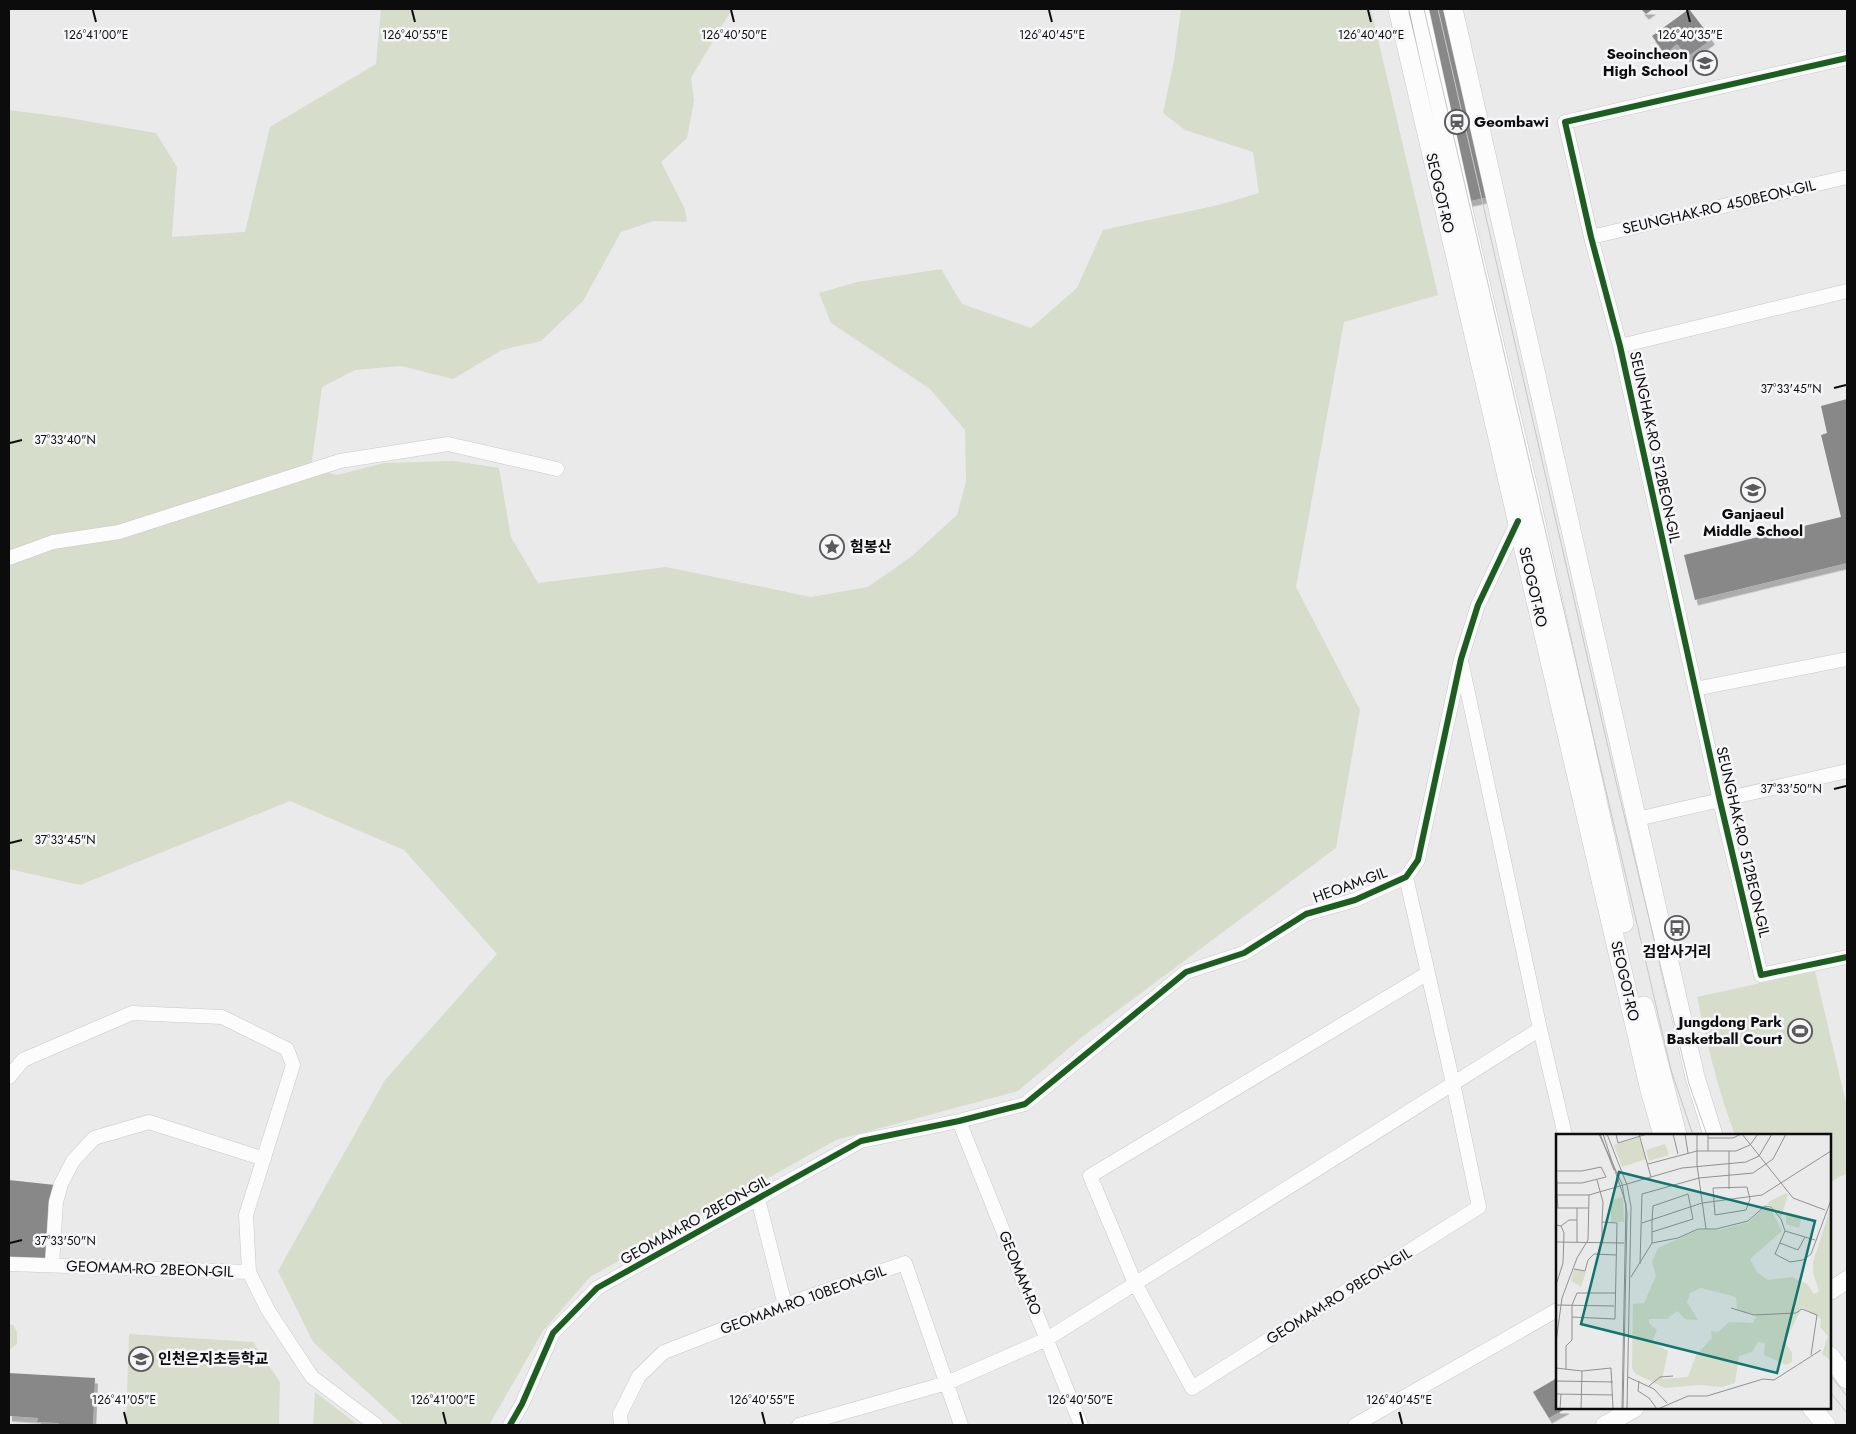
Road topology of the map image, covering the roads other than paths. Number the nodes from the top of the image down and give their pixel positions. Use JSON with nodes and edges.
{"nodes":[{"id":1,"x":1398,"y":9,"type":"edge"},
{"id":2,"x":1419,"y":9,"type":"edge"},
{"id":3,"x":1453,"y":9,"type":"edge"},
{"id":4,"x":1847,"y":58,"type":"edge"},
{"id":5,"x":1847,"y":177,"type":"edge"},
{"id":6,"x":1591,"y":236,"type":"junction"},
{"id":7,"x":1847,"y":291,"type":"edge"},
{"id":8,"x":1620,"y":346,"type":"junction"},
{"id":9,"x":558,"y":469,"type":"dead end"},
{"id":10,"x":1518,"y":521,"type":"junction"},
{"id":11,"x":9,"y":558,"type":"edge"},
{"id":12,"x":1847,"y":659,"type":"edge"},
{"id":13,"x":1461,"y":660,"type":"junction"},
{"id":14,"x":1695,"y":689,"type":"junction"},
{"id":15,"x":1847,"y":772,"type":"edge"},
{"id":16,"x":1720,"y":801,"type":"junction"},
{"id":17,"x":1636,"y":819,"type":"junction"},
{"id":18,"x":1406,"y":877,"type":"junction"},
{"id":19,"x":1847,"y":957,"type":"edge"},
{"id":20,"x":1428,"y":973,"type":"junction"},
{"id":21,"x":1540,"y":1029,"type":"junction"},
{"id":22,"x":9,"y":1077,"type":"edge"},
{"id":23,"x":1453,"y":1083,"type":"junction"},
{"id":24,"x":959,"y":1121,"type":"junction"},
{"id":25,"x":1565,"y":1134,"type":"edge"},
{"id":26,"x":1663,"y":1134,"type":"edge"},
{"id":27,"x":1677,"y":1134,"type":"edge"},
{"id":28,"x":1713,"y":1134,"type":"edge"},
{"id":29,"x":264,"y":1159,"type":"junction"},
{"id":30,"x":758,"y":1199,"type":"junction"},
{"id":31,"x":9,"y":1264,"type":"edge"},
{"id":32,"x":52,"y":1266,"type":"junction"},
{"id":33,"x":249,"y":1272,"type":"junction"},
{"id":34,"x":1847,"y":1280,"type":"edge"},
{"id":35,"x":1135,"y":1283,"type":"junction"},
{"id":36,"x":1831,"y":1289,"type":"edge"},
{"id":37,"x":785,"y":1305,"type":"junction"},
{"id":38,"x":1556,"y":1311,"type":"edge"},
{"id":39,"x":1047,"y":1339,"type":"junction"},
{"id":40,"x":1831,"y":1357,"type":"edge"},
{"id":41,"x":1847,"y":1379,"type":"edge"},
{"id":42,"x":947,"y":1383,"type":"junction"},
{"id":43,"x":1633,"y":1409,"type":"edge"},
{"id":44,"x":1813,"y":1409,"type":"edge"},
{"id":45,"x":376,"y":1425,"type":"edge"},
{"id":46,"x":510,"y":1425,"type":"edge"},
{"id":47,"x":621,"y":1425,"type":"edge"},
{"id":48,"x":799,"y":1425,"type":"edge"},
{"id":49,"x":961,"y":1425,"type":"edge"},
{"id":50,"x":1081,"y":1425,"type":"edge"},
{"id":51,"x":1355,"y":1425,"type":"edge"},
{"id":52,"x":1605,"y":1425,"type":"edge"},
{"id":53,"x":1826,"y":1425,"type":"edge"}],
"edges":[{"from":1,"to":10,"type":"main road","name":"SEOGOT-RO"},
{"from":2,"to":27,"type":"main road","name":"SEOGOT-RO"},
{"from":3,"to":17,"type":"main road"},
{"from":4,"to":6,"type":"street","name":"SEUNGHAK-RO 512BEON-GIL"},
{"from":5,"to":6,"type":"street","name":"SEUNGHAK-RO 450BEON-GIL"},
{"from":6,"to":8,"type":"street","name":"SEUNGHAK-RO 512BEON-GIL"},
{"from":7,"to":8,"type":"street"},
{"from":8,"to":14,"type":"street","name":"SEUNGHAK-RO 512BEON-GIL"},
{"from":9,"to":11,"type":"street"},
{"from":10,"to":13,"type":"street","name":"HEOAM-GIL"},
{"from":10,"to":26,"type":"main road","name":"SEOGOT-RO"},
{"from":12,"to":14,"type":"street"},
{"from":13,"to":18,"type":"street","name":"HEOAM-GIL"},
{"from":13,"to":21,"type":"street","name":"HEOAM-GIL"},
{"from":14,"to":16,"type":"street","name":"SEUNGHAK-RO 512BEON-GIL"},
{"from":15,"to":16,"type":"street"},
{"from":16,"to":17,"type":"street"},
{"from":16,"to":19,"type":"street","name":"SEUNGHAK-RO 512BEON-GIL"},
{"from":17,"to":28,"type":"main road"},
{"from":18,"to":20,"type":"street","name":"HEOAM-GIL"},
{"from":18,"to":24,"type":"street","name":"HEOAM-GIL"},
{"from":20,"to":23,"type":"street","name":"HEOAM-GIL"},
{"from":20,"to":35,"type":"street","name":"GEOMAM-RO 9BEON-GIL"},
{"from":21,"to":23,"type":"street"},
{"from":21,"to":25,"type":"street","name":"HEOAM-GIL"},
{"from":22,"to":29,"type":"street","name":"GEOMAM-RO 2BEON-GIL"},
{"from":23,"to":35,"type":"street"},
{"from":23,"to":35,"type":"street","name":"GEOMAM-RO 9BEON-GIL"},
{"from":24,"to":30,"type":"street","name":"GEOMAM-RO 2BEON-GIL"},
{"from":24,"to":39,"type":"street","name":"GEOMAM-RO"},
{"from":29,"to":32,"type":"street","name":"GEOMAM-RO 2BEON-GIL"},
{"from":29,"to":33,"type":"street","name":"GEOMAM-RO 2BEON-GIL"},
{"from":30,"to":37,"type":"street"},
{"from":30,"to":46,"type":"street","name":"GEOMAM-RO 2BEON-GIL"},
{"from":31,"to":32,"type":"street","name":"GEOMAM-RO 2BEON-GIL"},
{"from":32,"to":33,"type":"street","name":"GEOMAM-RO 2BEON-GIL"},
{"from":33,"to":45,"type":"street","name":"GEOMAM-RO 2BEON-GIL"},
{"from":34,"to":36,"type":"street"},
{"from":35,"to":39,"type":"street"},
{"from":37,"to":42,"type":"street","name":"GEOMAM-RO 10BEON-GIL"},
{"from":37,"to":47,"type":"street","name":"GEOMAM-RO 10BEON-GIL"},
{"from":38,"to":51,"type":"street"},
{"from":39,"to":42,"type":"street"},
{"from":39,"to":50,"type":"street","name":"GEOMAM-RO"},
{"from":40,"to":41,"type":"main road"},
{"from":42,"to":48,"type":"street"},
{"from":42,"to":49,"type":"street","name":"GEOMAM-RO 10BEON-GIL"},
{"from":43,"to":52,"type":"street"},
{"from":44,"to":53,"type":"main road"}]}
